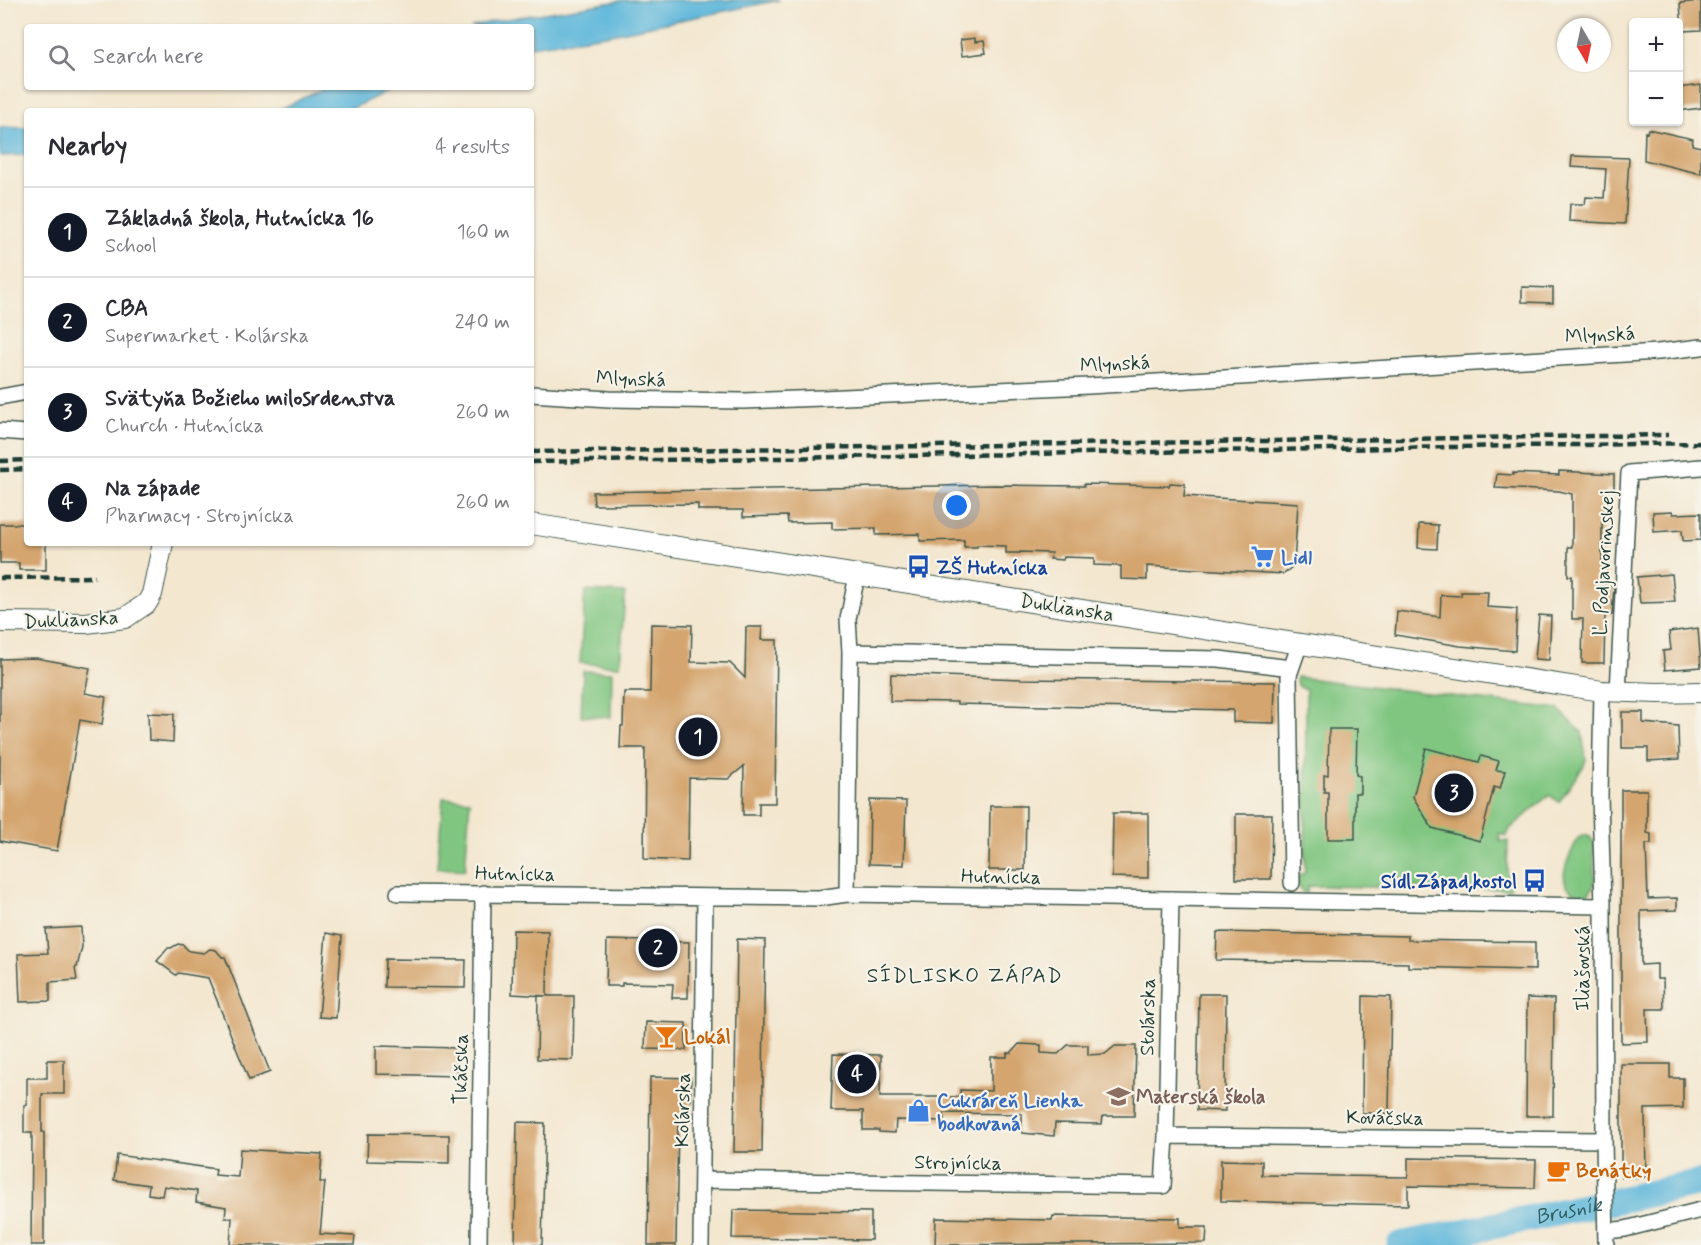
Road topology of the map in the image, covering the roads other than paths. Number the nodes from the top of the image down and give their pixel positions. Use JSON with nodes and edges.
{"nodes":[{"id":1,"x":1701,"y":347,"type":"edge"},
{"id":2,"x":24,"y":393,"type":"edge"},
{"id":3,"x":534,"y":394,"type":"edge"},
{"id":4,"x":0,"y":397,"type":"edge"},
{"id":5,"x":0,"y":431,"type":"edge"},
{"id":6,"x":24,"y":433,"type":"edge"},
{"id":7,"x":1701,"y":467,"type":"edge"},
{"id":8,"x":534,"y":524,"type":"edge"},
{"id":9,"x":162,"y":546,"type":"edge"},
{"id":10,"x":857,"y":576,"type":"junction"},
{"id":11,"x":0,"y":622,"type":"edge"},
{"id":12,"x":1300,"y":643,"type":"junction"},
{"id":13,"x":850,"y":652,"type":"junction"},
{"id":14,"x":1291,"y":668,"type":"junction"},
{"id":15,"x":1610,"y":691,"type":"junction"},
{"id":16,"x":1701,"y":692,"type":"edge"},
{"id":17,"x":1292,"y":883,"type":"dead end"},
{"id":18,"x":398,"y":893,"type":"dead end"},
{"id":19,"x":483,"y":893,"type":"junction"},
{"id":20,"x":847,"y":894,"type":"junction"},
{"id":21,"x":705,"y":897,"type":"junction"},
{"id":22,"x":1171,"y":899,"type":"junction"},
{"id":23,"x":1603,"y":906,"type":"junction"},
{"id":24,"x":1166,"y":1136,"type":"junction"},
{"id":25,"x":1604,"y":1140,"type":"junction"},
{"id":26,"x":702,"y":1180,"type":"junction"},
{"id":27,"x":1701,"y":1210,"type":"edge"},
{"id":28,"x":1606,"y":1233,"type":"edge"},
{"id":29,"x":479,"y":1245,"type":"edge"},
{"id":30,"x":701,"y":1245,"type":"edge"}],
"edges":[{"from":1,"to":3,"type":"street","name":"Mlynská"},
{"from":2,"to":4,"type":"street"},
{"from":5,"to":6,"type":"street"},
{"from":7,"to":15,"type":"street","name":"Ľ. Podjavorinskej"},
{"from":8,"to":10,"type":"main road","name":"Duklianska"},
{"from":9,"to":11,"type":"main road","name":"Duklianska"},
{"from":10,"to":12,"type":"main road","name":"Duklianska"},
{"from":10,"to":13,"type":"street"},
{"from":12,"to":14,"type":"street"},
{"from":12,"to":15,"type":"main road","name":"Duklianska"},
{"from":13,"to":14,"type":"street"},
{"from":13,"to":20,"type":"street"},
{"from":14,"to":17,"type":"street"},
{"from":15,"to":16,"type":"main road","name":"Duklianska"},
{"from":15,"to":23,"type":"street","name":"Iliašovská"},
{"from":18,"to":19,"type":"street","name":"Hutnícka"},
{"from":19,"to":21,"type":"street","name":"Hutnícka"},
{"from":19,"to":29,"type":"street","name":"Tkáčska"},
{"from":20,"to":21,"type":"street","name":"Hutnícka"},
{"from":20,"to":22,"type":"street","name":"Hutnícka"},
{"from":21,"to":26,"type":"street","name":"Kolárska"},
{"from":22,"to":23,"type":"street","name":"Hutnícka"},
{"from":22,"to":24,"type":"street","name":"Stolárska"},
{"from":23,"to":25,"type":"street","name":"Iliašovská"},
{"from":24,"to":25,"type":"street","name":"Kováčska"},
{"from":24,"to":26,"type":"street","name":"Strojnícka"},
{"from":25,"to":28,"type":"street","name":"Iliašovská"},
{"from":26,"to":30,"type":"street","name":"Kolárska"},
{"from":27,"to":28,"type":"street"}]}
